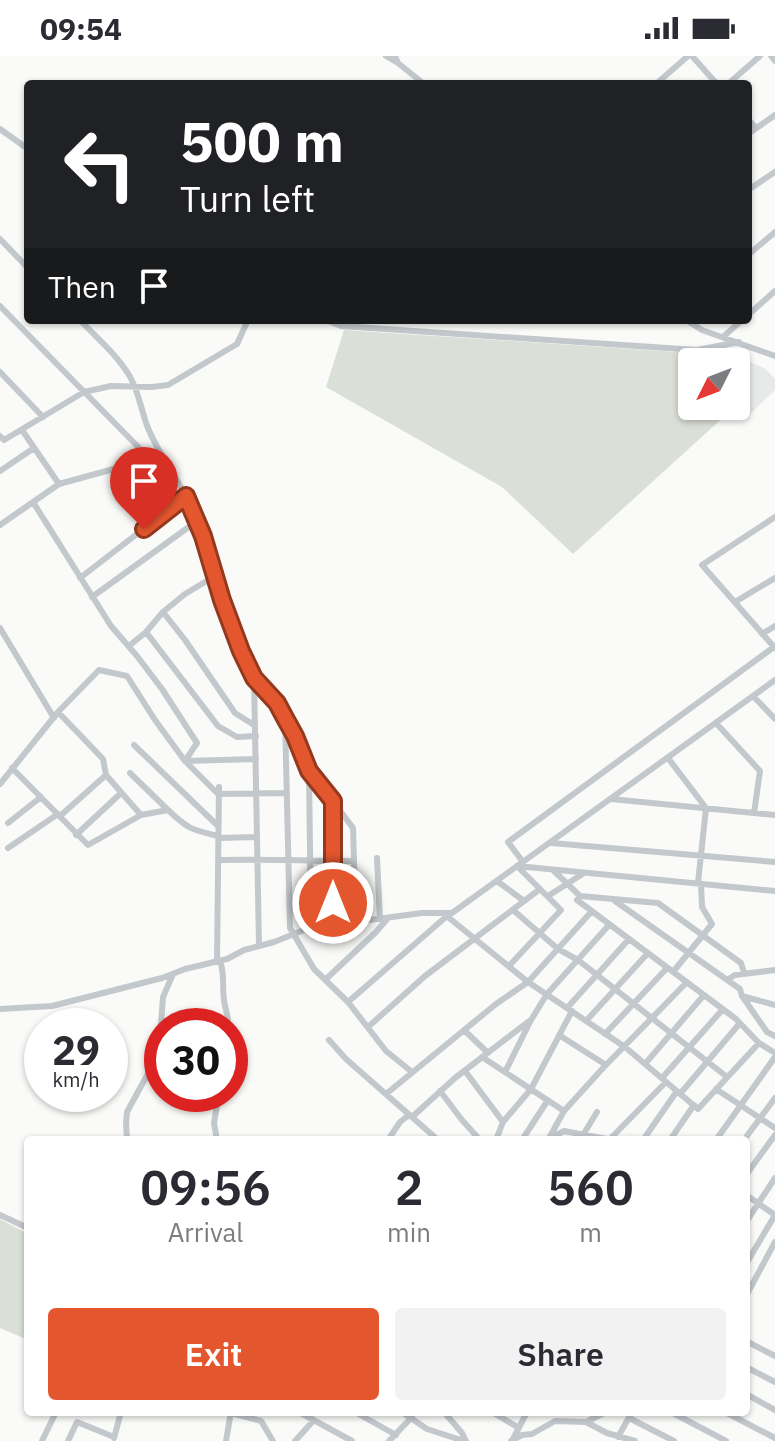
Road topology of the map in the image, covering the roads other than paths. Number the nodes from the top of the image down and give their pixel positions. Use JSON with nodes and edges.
{"nodes":[{"id":1,"x":386,"y":56,"type":"edge"},
{"id":2,"x":690,"y":56,"type":"edge"},
{"id":3,"x":760,"y":56,"type":"edge"},
{"id":4,"x":771,"y":56,"type":"edge"},
{"id":5,"x":397,"y":60,"type":"edge"},
{"id":6,"x":775,"y":61,"type":"edge"},
{"id":7,"x":420,"y":80,"type":"edge"},
{"id":8,"x":661,"y":80,"type":"edge"},
{"id":9,"x":713,"y":80,"type":"edge"},
{"id":10,"x":733,"y":80,"type":"edge"},
{"id":11,"x":775,"y":115,"type":"edge"},
{"id":12,"x":752,"y":124,"type":"edge"},
{"id":13,"x":756,"y":128,"type":"junction"},
{"id":14,"x":0,"y":129,"type":"edge"},
{"id":15,"x":752,"y":131,"type":"edge"},
{"id":16,"x":24,"y":146,"type":"edge"},
{"id":17,"x":775,"y":172,"type":"edge"},
{"id":18,"x":752,"y":187,"type":"edge"},
{"id":19,"x":775,"y":232,"type":"edge"},
{"id":20,"x":0,"y":239,"type":"edge"},
{"id":21,"x":752,"y":252,"type":"edge"},
{"id":22,"x":24,"y":264,"type":"edge"},
{"id":23,"x":775,"y":291,"type":"edge"},
{"id":24,"x":0,"y":306,"type":"edge"},
{"id":25,"x":752,"y":306,"type":"edge"},
{"id":26,"x":755,"y":309,"type":"junction"},
{"id":27,"x":752,"y":312,"type":"edge"},
{"id":28,"x":84,"y":324,"type":"edge"},
{"id":29,"x":246,"y":324,"type":"edge"},
{"id":30,"x":336,"y":324,"type":"edge"},
{"id":31,"x":692,"y":324,"type":"edge"},
{"id":32,"x":738,"y":324,"type":"edge"},
{"id":33,"x":723,"y":337,"type":"junction"},
{"id":34,"x":739,"y":342,"type":"junction"},
{"id":35,"x":774,"y":354,"type":"edge"},
{"id":36,"x":0,"y":372,"type":"edge"},
{"id":37,"x":134,"y":386,"type":"junction"},
{"id":38,"x":84,"y":392,"type":"junction"},
{"id":39,"x":43,"y":417,"type":"junction"},
{"id":40,"x":22,"y":430,"type":"junction"},
{"id":41,"x":0,"y":436,"type":"edge"},
{"id":42,"x":34,"y":448,"type":"junction"},
{"id":43,"x":150,"y":459,"type":"junction"},
{"id":44,"x":165,"y":463,"type":"junction"},
{"id":45,"x":0,"y":471,"type":"edge"},
{"id":46,"x":59,"y":484,"type":"junction"},
{"id":47,"x":186,"y":496,"type":"junction"},
{"id":48,"x":33,"y":502,"type":"junction"},
{"id":49,"x":775,"y":517,"type":"edge"},
{"id":50,"x":197,"y":521,"type":"junction"},
{"id":51,"x":0,"y":525,"type":"edge"},
{"id":52,"x":215,"y":576,"type":"junction"},
{"id":53,"x":80,"y":578,"type":"junction"},
{"id":54,"x":775,"y":578,"type":"edge"},
{"id":55,"x":92,"y":597,"type":"junction"},
{"id":56,"x":735,"y":602,"type":"junction"},
{"id":57,"x":163,"y":612,"type":"junction"},
{"id":58,"x":775,"y":626,"type":"edge"},
{"id":59,"x":0,"y":628,"type":"edge"},
{"id":60,"x":146,"y":632,"type":"junction"},
{"id":61,"x":762,"y":634,"type":"junction"},
{"id":62,"x":129,"y":646,"type":"junction"},
{"id":63,"x":775,"y":648,"type":"edge"},
{"id":64,"x":254,"y":678,"type":"junction"},
{"id":65,"x":775,"y":680,"type":"edge"},
{"id":66,"x":753,"y":696,"type":"junction"},
{"id":67,"x":56,"y":715,"type":"junction"},
{"id":68,"x":285,"y":718,"type":"junction"},
{"id":69,"x":775,"y":719,"type":"edge"},
{"id":70,"x":716,"y":723,"type":"junction"},
{"id":71,"x":254,"y":725,"type":"junction"},
{"id":72,"x":256,"y":736,"type":"junction"},
{"id":73,"x":134,"y":745,"type":"dead end"},
{"id":74,"x":668,"y":758,"type":"junction"},
{"id":75,"x":256,"y":759,"type":"junction"},
{"id":76,"x":185,"y":761,"type":"junction"},
{"id":77,"x":12,"y":768,"type":"junction"},
{"id":78,"x":309,"y":771,"type":"junction"},
{"id":79,"x":130,"y":773,"type":"dead end"},
{"id":80,"x":106,"y":775,"type":"junction"},
{"id":81,"x":0,"y":784,"type":"edge"},
{"id":82,"x":218,"y":790,"type":"junction"},
{"id":83,"x":121,"y":793,"type":"junction"},
{"id":84,"x":257,"y":793,"type":"junction"},
{"id":85,"x":286,"y":793,"type":"junction"},
{"id":86,"x":41,"y":797,"type":"junction"},
{"id":87,"x":611,"y":799,"type":"junction"},
{"id":88,"x":333,"y":801,"type":"junction"},
{"id":89,"x":706,"y":808,"type":"junction"},
{"id":90,"x":168,"y":810,"type":"junction"},
{"id":91,"x":754,"y":813,"type":"junction"},
{"id":92,"x":59,"y":815,"type":"junction"},
{"id":93,"x":141,"y":815,"type":"junction"},
{"id":94,"x":775,"y":815,"type":"edge"},
{"id":95,"x":8,"y":823,"type":"dead end"},
{"id":96,"x":218,"y":826,"type":"junction"},
{"id":97,"x":76,"y":835,"type":"junction"},
{"id":98,"x":218,"y":837,"type":"junction"},
{"id":99,"x":257,"y":837,"type":"junction"},
{"id":100,"x":551,"y":843,"type":"junction"},
{"id":101,"x":8,"y":848,"type":"dead end"},
{"id":102,"x":701,"y":856,"type":"junction"},
{"id":103,"x":377,"y":858,"type":"dead end"},
{"id":104,"x":258,"y":859,"type":"junction"},
{"id":105,"x":288,"y":859,"type":"junction"},
{"id":106,"x":218,"y":860,"type":"junction"},
{"id":107,"x":310,"y":861,"type":"junction"},
{"id":108,"x":333,"y":861,"type":"junction"},
{"id":109,"x":354,"y":861,"type":"junction"},
{"id":110,"x":775,"y":862,"type":"edge"},
{"id":111,"x":520,"y":864,"type":"junction"},
{"id":112,"x":553,"y":870,"type":"junction"},
{"id":113,"x":584,"y":873,"type":"junction"},
{"id":114,"x":497,"y":881,"type":"junction"},
{"id":115,"x":567,"y":884,"type":"junction"},
{"id":116,"x":700,"y":884,"type":"junction"},
{"id":117,"x":540,"y":889,"type":"junction"},
{"id":118,"x":775,"y":891,"type":"edge"},
{"id":119,"x":548,"y":896,"type":"junction"},
{"id":120,"x":580,"y":896,"type":"junction"},
{"id":121,"x":612,"y":899,"type":"junction"},
{"id":122,"x":524,"y":901,"type":"junction"},
{"id":123,"x":513,"y":910,"type":"junction"},
{"id":124,"x":592,"y":911,"type":"junction"},
{"id":125,"x":445,"y":914,"type":"junction"},
{"id":126,"x":388,"y":918,"type":"junction"},
{"id":127,"x":380,"y":919,"type":"junction"},
{"id":128,"x":356,"y":922,"type":"junction"},
{"id":129,"x":333,"y":925,"type":"junction"},
{"id":130,"x":609,"y":925,"type":"junction"},
{"id":131,"x":311,"y":927,"type":"junction"},
{"id":132,"x":539,"y":933,"type":"junction"},
{"id":133,"x":294,"y":935,"type":"junction"},
{"id":134,"x":703,"y":935,"type":"junction"},
{"id":135,"x":475,"y":938,"type":"junction"},
{"id":136,"x":629,"y":939,"type":"junction"},
{"id":137,"x":259,"y":946,"type":"junction"},
{"id":138,"x":558,"y":949,"type":"junction"},
{"id":139,"x":648,"y":953,"type":"junction"},
{"id":140,"x":689,"y":954,"type":"junction"},
{"id":141,"x":578,"y":960,"type":"junction"},
{"id":142,"x":219,"y":961,"type":"junction"},
{"id":143,"x":509,"y":966,"type":"junction"},
{"id":144,"x":670,"y":970,"type":"junction"},
{"id":145,"x":775,"y":970,"type":"edge"},
{"id":146,"x":744,"y":973,"type":"junction"},
{"id":147,"x":173,"y":974,"type":"junction"},
{"id":148,"x":597,"y":975,"type":"junction"},
{"id":149,"x":325,"y":980,"type":"junction"},
{"id":150,"x":727,"y":980,"type":"junction"},
{"id":151,"x":528,"y":982,"type":"junction"},
{"id":152,"x":687,"y":982,"type":"junction"},
{"id":153,"x":615,"y":989,"type":"junction"},
{"id":154,"x":547,"y":994,"type":"junction"},
{"id":155,"x":704,"y":995,"type":"junction"},
{"id":156,"x":742,"y":996,"type":"junction"},
{"id":157,"x":348,"y":1002,"type":"junction"},
{"id":158,"x":633,"y":1004,"type":"junction"},
{"id":159,"x":775,"y":1005,"type":"edge"},
{"id":160,"x":226,"y":1008,"type":"edge"},
{"id":161,"x":0,"y":1009,"type":"edge"},
{"id":162,"x":723,"y":1009,"type":"junction"},
{"id":163,"x":570,"y":1010,"type":"junction"},
{"id":164,"x":652,"y":1019,"type":"junction"},
{"id":165,"x":531,"y":1020,"type":"junction"},
{"id":166,"x":586,"y":1021,"type":"junction"},
{"id":167,"x":740,"y":1023,"type":"junction"},
{"id":168,"x":368,"y":1027,"type":"junction"},
{"id":169,"x":464,"y":1030,"type":"junction"},
{"id":170,"x":671,"y":1033,"type":"junction"},
{"id":171,"x":605,"y":1034,"type":"junction"},
{"id":172,"x":559,"y":1035,"type":"junction"},
{"id":173,"x":775,"y":1036,"type":"edge"},
{"id":174,"x":329,"y":1040,"type":"dead end"},
{"id":175,"x":759,"y":1043,"type":"junction"},
{"id":176,"x":625,"y":1047,"type":"junction"},
{"id":177,"x":689,"y":1047,"type":"junction"},
{"id":178,"x":485,"y":1055,"type":"junction"},
{"id":179,"x":775,"y":1055,"type":"edge"},
{"id":180,"x":707,"y":1062,"type":"junction"},
{"id":181,"x":645,"y":1064,"type":"junction"},
{"id":182,"x":606,"y":1065,"type":"junction"},
{"id":183,"x":465,"y":1071,"type":"junction"},
{"id":184,"x":412,"y":1072,"type":"junction"},
{"id":185,"x":505,"y":1072,"type":"junction"},
{"id":186,"x":727,"y":1077,"type":"junction"},
{"id":187,"x":664,"y":1080,"type":"junction"},
{"id":188,"x":531,"y":1089,"type":"junction"},
{"id":189,"x":716,"y":1089,"type":"junction"},
{"id":190,"x":440,"y":1091,"type":"junction"},
{"id":191,"x":678,"y":1092,"type":"junction"},
{"id":192,"x":386,"y":1094,"type":"junction"},
{"id":193,"x":775,"y":1098,"type":"edge"},
{"id":194,"x":548,"y":1100,"type":"junction"},
{"id":195,"x":694,"y":1105,"type":"junction"},
{"id":196,"x":741,"y":1105,"type":"junction"},
{"id":197,"x":564,"y":1111,"type":"junction"},
{"id":198,"x":216,"y":1112,"type":"edge"},
{"id":199,"x":597,"y":1112,"type":"dead end"},
{"id":200,"x":411,"y":1116,"type":"junction"},
{"id":201,"x":761,"y":1118,"type":"junction"},
{"id":202,"x":503,"y":1122,"type":"junction"},
{"id":203,"x":775,"y":1128,"type":"edge"},
{"id":204,"x":775,"y":1135,"type":"edge"},
{"id":205,"x":127,"y":1136,"type":"edge"},
{"id":206,"x":216,"y":1136,"type":"edge"},
{"id":207,"x":391,"y":1136,"type":"edge"},
{"id":208,"x":434,"y":1136,"type":"edge"},
{"id":209,"x":476,"y":1136,"type":"edge"},
{"id":210,"x":498,"y":1136,"type":"edge"},
{"id":211,"x":525,"y":1136,"type":"edge"},
{"id":212,"x":550,"y":1136,"type":"edge"},
{"id":213,"x":554,"y":1136,"type":"edge"},
{"id":214,"x":576,"y":1136,"type":"edge"},
{"id":215,"x":582,"y":1136,"type":"edge"},
{"id":216,"x":615,"y":1136,"type":"edge"},
{"id":217,"x":646,"y":1136,"type":"edge"},
{"id":218,"x":673,"y":1136,"type":"edge"},
{"id":219,"x":719,"y":1136,"type":"edge"},
{"id":220,"x":747,"y":1136,"type":"edge"},
{"id":221,"x":750,"y":1169,"type":"edge"},
{"id":222,"x":775,"y":1178,"type":"edge"},
{"id":223,"x":750,"y":1198,"type":"edge"},
{"id":224,"x":757,"y":1203,"type":"junction"},
{"id":225,"x":0,"y":1215,"type":"edge"},
{"id":226,"x":750,"y":1215,"type":"edge"},
{"id":227,"x":775,"y":1215,"type":"edge"},
{"id":228,"x":24,"y":1226,"type":"edge"},
{"id":229,"x":775,"y":1242,"type":"edge"},
{"id":230,"x":750,"y":1257,"type":"edge"},
{"id":231,"x":750,"y":1289,"type":"edge"},
{"id":232,"x":750,"y":1343,"type":"edge"},
{"id":233,"x":775,"y":1356,"type":"edge"},
{"id":234,"x":750,"y":1369,"type":"edge"},
{"id":235,"x":775,"y":1382,"type":"edge"},
{"id":236,"x":750,"y":1396,"type":"edge"},
{"id":237,"x":775,"y":1410,"type":"edge"},
{"id":238,"x":54,"y":1416,"type":"edge"},
{"id":239,"x":120,"y":1416,"type":"edge"},
{"id":240,"x":230,"y":1416,"type":"edge"},
{"id":241,"x":244,"y":1416,"type":"edge"},
{"id":242,"x":306,"y":1416,"type":"edge"},
{"id":243,"x":362,"y":1416,"type":"edge"},
{"id":244,"x":447,"y":1416,"type":"edge"},
{"id":245,"x":499,"y":1416,"type":"edge"},
{"id":246,"x":525,"y":1416,"type":"edge"},
{"id":247,"x":598,"y":1416,"type":"edge"},
{"id":248,"x":629,"y":1416,"type":"edge"},
{"id":249,"x":632,"y":1416,"type":"edge"},
{"id":250,"x":679,"y":1416,"type":"edge"},
{"id":251,"x":733,"y":1416,"type":"edge"},
{"id":252,"x":412,"y":1417,"type":"joint"},
{"id":253,"x":314,"y":1420,"type":"junction"},
{"id":254,"x":586,"y":1422,"type":"junction"},
{"id":255,"x":519,"y":1428,"type":"junction"},
{"id":256,"x":396,"y":1435,"type":"junction"},
{"id":257,"x":618,"y":1437,"type":"junction"},
{"id":258,"x":775,"y":1438,"type":"edge"},
{"id":259,"x":114,"y":1439,"type":"edge"},
{"id":260,"x":347,"y":1440,"type":"edge"},
{"id":261,"x":42,"y":1441,"type":"edge"},
{"id":262,"x":68,"y":1441,"type":"edge"},
{"id":263,"x":226,"y":1441,"type":"edge"},
{"id":264,"x":273,"y":1441,"type":"edge"},
{"id":265,"x":295,"y":1441,"type":"edge"},
{"id":266,"x":389,"y":1441,"type":"edge"},
{"id":267,"x":465,"y":1441,"type":"edge"},
{"id":268,"x":512,"y":1441,"type":"edge"},
{"id":269,"x":635,"y":1441,"type":"edge"},
{"id":270,"x":674,"y":1441,"type":"edge"},
{"id":271,"x":726,"y":1441,"type":"edge"}],
"edges":[{"from":1,"to":5,"type":"street"},
{"from":2,"to":8,"type":"street"},
{"from":2,"to":9,"type":"street"},
{"from":3,"to":10,"type":"street"},
{"from":4,"to":6,"type":"street"},
{"from":5,"to":7,"type":"street"},
{"from":11,"to":13,"type":"street"},
{"from":12,"to":13,"type":"street"},
{"from":13,"to":15,"type":"street"},
{"from":14,"to":16,"type":"street"},
{"from":17,"to":18,"type":"street"},
{"from":19,"to":21,"type":"street"},
{"from":20,"to":22,"type":"street"},
{"from":23,"to":26,"type":"street"},
{"from":24,"to":38,"type":"street"},
{"from":25,"to":26,"type":"street"},
{"from":26,"to":27,"type":"street"},
{"from":28,"to":37,"type":"street"},
{"from":29,"to":37,"type":"street"},
{"from":30,"to":34,"type":"street"},
{"from":31,"to":33,"type":"street"},
{"from":32,"to":33,"type":"street"},
{"from":33,"to":34,"type":"street"},
{"from":34,"to":35,"type":"street"},
{"from":36,"to":39,"type":"street"},
{"from":37,"to":38,"type":"street"},
{"from":37,"to":44,"type":"street"},
{"from":38,"to":39,"type":"street"},
{"from":38,"to":43,"type":"street"},
{"from":39,"to":40,"type":"street"},
{"from":40,"to":41,"type":"street"},
{"from":40,"to":42,"type":"street"},
{"from":42,"to":45,"type":"street"},
{"from":42,"to":46,"type":"street"},
{"from":43,"to":44,"type":"street"},
{"from":43,"to":46,"type":"street"},
{"from":44,"to":47,"type":"street"},
{"from":46,"to":48,"type":"street"},
{"from":47,"to":50,"type":"street"},
{"from":47,"to":53,"type":"street"},
{"from":48,"to":51,"type":"street"},
{"from":48,"to":53,"type":"street"},
{"from":49,"to":56,"type":"street"},
{"from":50,"to":52,"type":"street"},
{"from":50,"to":55,"type":"street"},
{"from":52,"to":57,"type":"street"},
{"from":52,"to":64,"type":"street"},
{"from":53,"to":55,"type":"street"},
{"from":54,"to":56,"type":"street"},
{"from":55,"to":62,"type":"street"},
{"from":56,"to":61,"type":"street"},
{"from":57,"to":60,"type":"street"},
{"from":57,"to":71,"type":"street"},
{"from":58,"to":61,"type":"street"},
{"from":59,"to":67,"type":"street"},
{"from":60,"to":62,"type":"street"},
{"from":60,"to":72,"type":"street"},
{"from":61,"to":63,"type":"street"},
{"from":62,"to":76,"type":"street"},
{"from":63,"to":111,"type":"street"},
{"from":64,"to":68,"type":"street"},
{"from":64,"to":71,"type":"street"},
{"from":65,"to":66,"type":"street"},
{"from":66,"to":69,"type":"street"},
{"from":66,"to":70,"type":"street"},
{"from":67,"to":76,"type":"street"},
{"from":67,"to":77,"type":"street"},
{"from":67,"to":80,"type":"street"},
{"from":68,"to":78,"type":"street"},
{"from":68,"to":85,"type":"street"},
{"from":70,"to":74,"type":"street"},
{"from":70,"to":91,"type":"street"},
{"from":71,"to":72,"type":"street"},
{"from":72,"to":75,"type":"street"},
{"from":73,"to":96,"type":"street"},
{"from":74,"to":87,"type":"street"},
{"from":74,"to":89,"type":"street"},
{"from":75,"to":76,"type":"street"},
{"from":75,"to":84,"type":"street"},
{"from":76,"to":82,"type":"street"},
{"from":77,"to":81,"type":"street"},
{"from":77,"to":86,"type":"street"},
{"from":78,"to":88,"type":"street"},
{"from":78,"to":107,"type":"street"},
{"from":79,"to":90,"type":"street"},
{"from":80,"to":83,"type":"street"},
{"from":80,"to":92,"type":"street"},
{"from":82,"to":84,"type":"street"},
{"from":82,"to":96,"type":"street"},
{"from":83,"to":93,"type":"street"},
{"from":83,"to":97,"type":"street"},
{"from":84,"to":85,"type":"street"},
{"from":84,"to":99,"type":"street"},
{"from":85,"to":105,"type":"street"},
{"from":86,"to":92,"type":"street"},
{"from":86,"to":95,"type":"street"},
{"from":87,"to":89,"type":"street"},
{"from":87,"to":100,"type":"street"},
{"from":88,"to":108,"type":"street"},
{"from":88,"to":109,"type":"street"},
{"from":89,"to":91,"type":"street"},
{"from":89,"to":102,"type":"street"},
{"from":90,"to":93,"type":"street"},
{"from":90,"to":98,"type":"street"},
{"from":91,"to":94,"type":"street"},
{"from":92,"to":97,"type":"street"},
{"from":92,"to":101,"type":"street"},
{"from":93,"to":97,"type":"street"},
{"from":96,"to":98,"type":"street"},
{"from":98,"to":99,"type":"street"},
{"from":98,"to":106,"type":"street"},
{"from":99,"to":104,"type":"street"},
{"from":100,"to":102,"type":"street"},
{"from":100,"to":111,"type":"street"},
{"from":102,"to":110,"type":"street"},
{"from":102,"to":116,"type":"street"},
{"from":103,"to":127,"type":"street"},
{"from":104,"to":105,"type":"street"},
{"from":104,"to":106,"type":"street"},
{"from":104,"to":137,"type":"street"},
{"from":105,"to":107,"type":"street"},
{"from":105,"to":133,"type":"street"},
{"from":106,"to":142,"type":"street"},
{"from":107,"to":108,"type":"street"},
{"from":107,"to":131,"type":"street"},
{"from":108,"to":109,"type":"street"},
{"from":108,"to":129,"type":"street"},
{"from":109,"to":128,"type":"street"},
{"from":111,"to":112,"type":"street"},
{"from":111,"to":114,"type":"street"},
{"from":111,"to":117,"type":"street"},
{"from":112,"to":113,"type":"street"},
{"from":112,"to":115,"type":"street"},
{"from":113,"to":115,"type":"street"},
{"from":113,"to":116,"type":"street"},
{"from":114,"to":122,"type":"street"},
{"from":114,"to":125,"type":"street"},
{"from":115,"to":119,"type":"street"},
{"from":115,"to":120,"type":"street"},
{"from":116,"to":118,"type":"street"},
{"from":116,"to":134,"type":"street"},
{"from":117,"to":119,"type":"street"},
{"from":117,"to":122,"type":"street"},
{"from":119,"to":132,"type":"street"},
{"from":120,"to":121,"type":"street"},
{"from":120,"to":124,"type":"street"},
{"from":121,"to":134,"type":"street"},
{"from":121,"to":140,"type":"street"},
{"from":122,"to":123,"type":"street"},
{"from":123,"to":132,"type":"street"},
{"from":123,"to":135,"type":"street"},
{"from":124,"to":130,"type":"street"},
{"from":124,"to":138,"type":"street"},
{"from":125,"to":126,"type":"street"},
{"from":125,"to":135,"type":"street"},
{"from":125,"to":157,"type":"street"},
{"from":126,"to":127,"type":"street"},
{"from":126,"to":149,"type":"street"},
{"from":127,"to":128,"type":"street"},
{"from":128,"to":129,"type":"street"},
{"from":129,"to":131,"type":"street"},
{"from":130,"to":136,"type":"street"},
{"from":130,"to":141,"type":"street"},
{"from":131,"to":133,"type":"street"},
{"from":132,"to":138,"type":"street"},
{"from":132,"to":143,"type":"street"},
{"from":133,"to":137,"type":"street"},
{"from":133,"to":149,"type":"street"},
{"from":134,"to":140,"type":"street"},
{"from":134,"to":146,"type":"street"},
{"from":135,"to":143,"type":"street"},
{"from":135,"to":168,"type":"street"},
{"from":136,"to":139,"type":"street"},
{"from":136,"to":148,"type":"street"},
{"from":137,"to":142,"type":"street"},
{"from":138,"to":141,"type":"street"},
{"from":138,"to":151,"type":"street"},
{"from":139,"to":144,"type":"street"},
{"from":139,"to":153,"type":"street"},
{"from":140,"to":144,"type":"street"},
{"from":140,"to":150,"type":"street"},
{"from":141,"to":148,"type":"street"},
{"from":141,"to":154,"type":"street"},
{"from":142,"to":147,"type":"street"},
{"from":142,"to":160,"type":"street"},
{"from":143,"to":151,"type":"street"},
{"from":144,"to":152,"type":"street"},
{"from":144,"to":158,"type":"street"},
{"from":145,"to":146,"type":"street"},
{"from":146,"to":150,"type":"street"},
{"from":147,"to":161,"type":"street"},
{"from":147,"to":205,"type":"street"},
{"from":148,"to":153,"type":"street"},
{"from":148,"to":163,"type":"street"},
{"from":149,"to":157,"type":"street"},
{"from":150,"to":156,"type":"street"},
{"from":151,"to":154,"type":"street"},
{"from":151,"to":169,"type":"street"},
{"from":152,"to":155,"type":"street"},
{"from":152,"to":164,"type":"street"},
{"from":153,"to":158,"type":"street"},
{"from":153,"to":166,"type":"street"},
{"from":154,"to":163,"type":"street"},
{"from":154,"to":165,"type":"street"},
{"from":155,"to":162,"type":"street"},
{"from":155,"to":170,"type":"street"},
{"from":156,"to":159,"type":"street"},
{"from":156,"to":173,"type":"street"},
{"from":157,"to":168,"type":"street"},
{"from":158,"to":164,"type":"street"},
{"from":158,"to":171,"type":"street"},
{"from":162,"to":167,"type":"street"},
{"from":162,"to":177,"type":"street"},
{"from":163,"to":166,"type":"street"},
{"from":163,"to":172,"type":"street"},
{"from":164,"to":170,"type":"street"},
{"from":164,"to":176,"type":"street"},
{"from":165,"to":178,"type":"street"},
{"from":165,"to":185,"type":"street"},
{"from":166,"to":171,"type":"street"},
{"from":167,"to":175,"type":"street"},
{"from":167,"to":180,"type":"street"},
{"from":168,"to":184,"type":"street"},
{"from":169,"to":178,"type":"street"},
{"from":169,"to":184,"type":"street"},
{"from":170,"to":177,"type":"street"},
{"from":170,"to":181,"type":"street"},
{"from":171,"to":176,"type":"street"},
{"from":172,"to":182,"type":"street"},
{"from":172,"to":188,"type":"street"},
{"from":174,"to":192,"type":"street"},
{"from":175,"to":179,"type":"street"},
{"from":175,"to":186,"type":"street"},
{"from":176,"to":181,"type":"street"},
{"from":176,"to":182,"type":"street"},
{"from":177,"to":180,"type":"street"},
{"from":177,"to":187,"type":"street"},
{"from":178,"to":183,"type":"street"},
{"from":178,"to":185,"type":"street"},
{"from":179,"to":196,"type":"street"},
{"from":180,"to":186,"type":"street"},
{"from":180,"to":191,"type":"street"},
{"from":181,"to":187,"type":"street"},
{"from":182,"to":197,"type":"street"},
{"from":183,"to":190,"type":"street"},
{"from":183,"to":202,"type":"street"},
{"from":184,"to":192,"type":"street"},
{"from":185,"to":188,"type":"street"},
{"from":186,"to":189,"type":"street"},
{"from":187,"to":191,"type":"street"},
{"from":187,"to":216,"type":"street"},
{"from":188,"to":194,"type":"street"},
{"from":188,"to":202,"type":"street"},
{"from":189,"to":195,"type":"street"},
{"from":189,"to":196,"type":"street"},
{"from":190,"to":200,"type":"street"},
{"from":190,"to":209,"type":"street"},
{"from":191,"to":195,"type":"street"},
{"from":191,"to":217,"type":"street"},
{"from":192,"to":200,"type":"street"},
{"from":193,"to":201,"type":"street"},
{"from":194,"to":197,"type":"street"},
{"from":194,"to":211,"type":"street"},
{"from":195,"to":218,"type":"street"},
{"from":196,"to":201,"type":"street"},
{"from":196,"to":219,"type":"street"},
{"from":197,"to":212,"type":"street"},
{"from":198,"to":206,"type":"street"},
{"from":199,"to":215,"type":"street"},
{"from":200,"to":207,"type":"street"},
{"from":200,"to":208,"type":"street"},
{"from":201,"to":203,"type":"street"},
{"from":201,"to":220,"type":"street"},
{"from":202,"to":210,"type":"street"},
{"from":204,"to":221,"type":"street"},
{"from":213,"to":214,"type":"street"},
{"from":222,"to":224,"type":"street"},
{"from":223,"to":224,"type":"street"},
{"from":224,"to":226,"type":"street"},
{"from":224,"to":227,"type":"street"},
{"from":225,"to":228,"type":"street"},
{"from":227,"to":230,"type":"street"},
{"from":229,"to":231,"type":"street"},
{"from":232,"to":233,"type":"street"},
{"from":234,"to":235,"type":"street"},
{"from":236,"to":237,"type":"street"},
{"from":238,"to":261,"type":"street"},
{"from":239,"to":259,"type":"street"},
{"from":240,"to":263,"type":"street"},
{"from":241,"to":264,"type":"street"},
{"from":242,"to":253,"type":"street"},
{"from":243,"to":256,"type":"street"},
{"from":244,"to":267,"type":"street"},
{"from":245,"to":255,"type":"street"},
{"from":246,"to":255,"type":"street"},
{"from":247,"to":254,"type":"street"},
{"from":248,"to":257,"type":"street"},
{"from":249,"to":270,"type":"street"},
{"from":250,"to":271,"type":"street"},
{"from":251,"to":258,"type":"street"},
{"from":252,"to":256,"type":"street"},
{"from":252,"to":267,"type":"street"},
{"from":253,"to":260,"type":"street"},
{"from":253,"to":265,"type":"street"},
{"from":254,"to":257,"type":"street"},
{"from":254,"to":268,"type":"street"},
{"from":255,"to":268,"type":"street"},
{"from":256,"to":266,"type":"street"},
{"from":257,"to":269,"type":"street"},
{"from":259,"to":262,"type":"street"}]}
